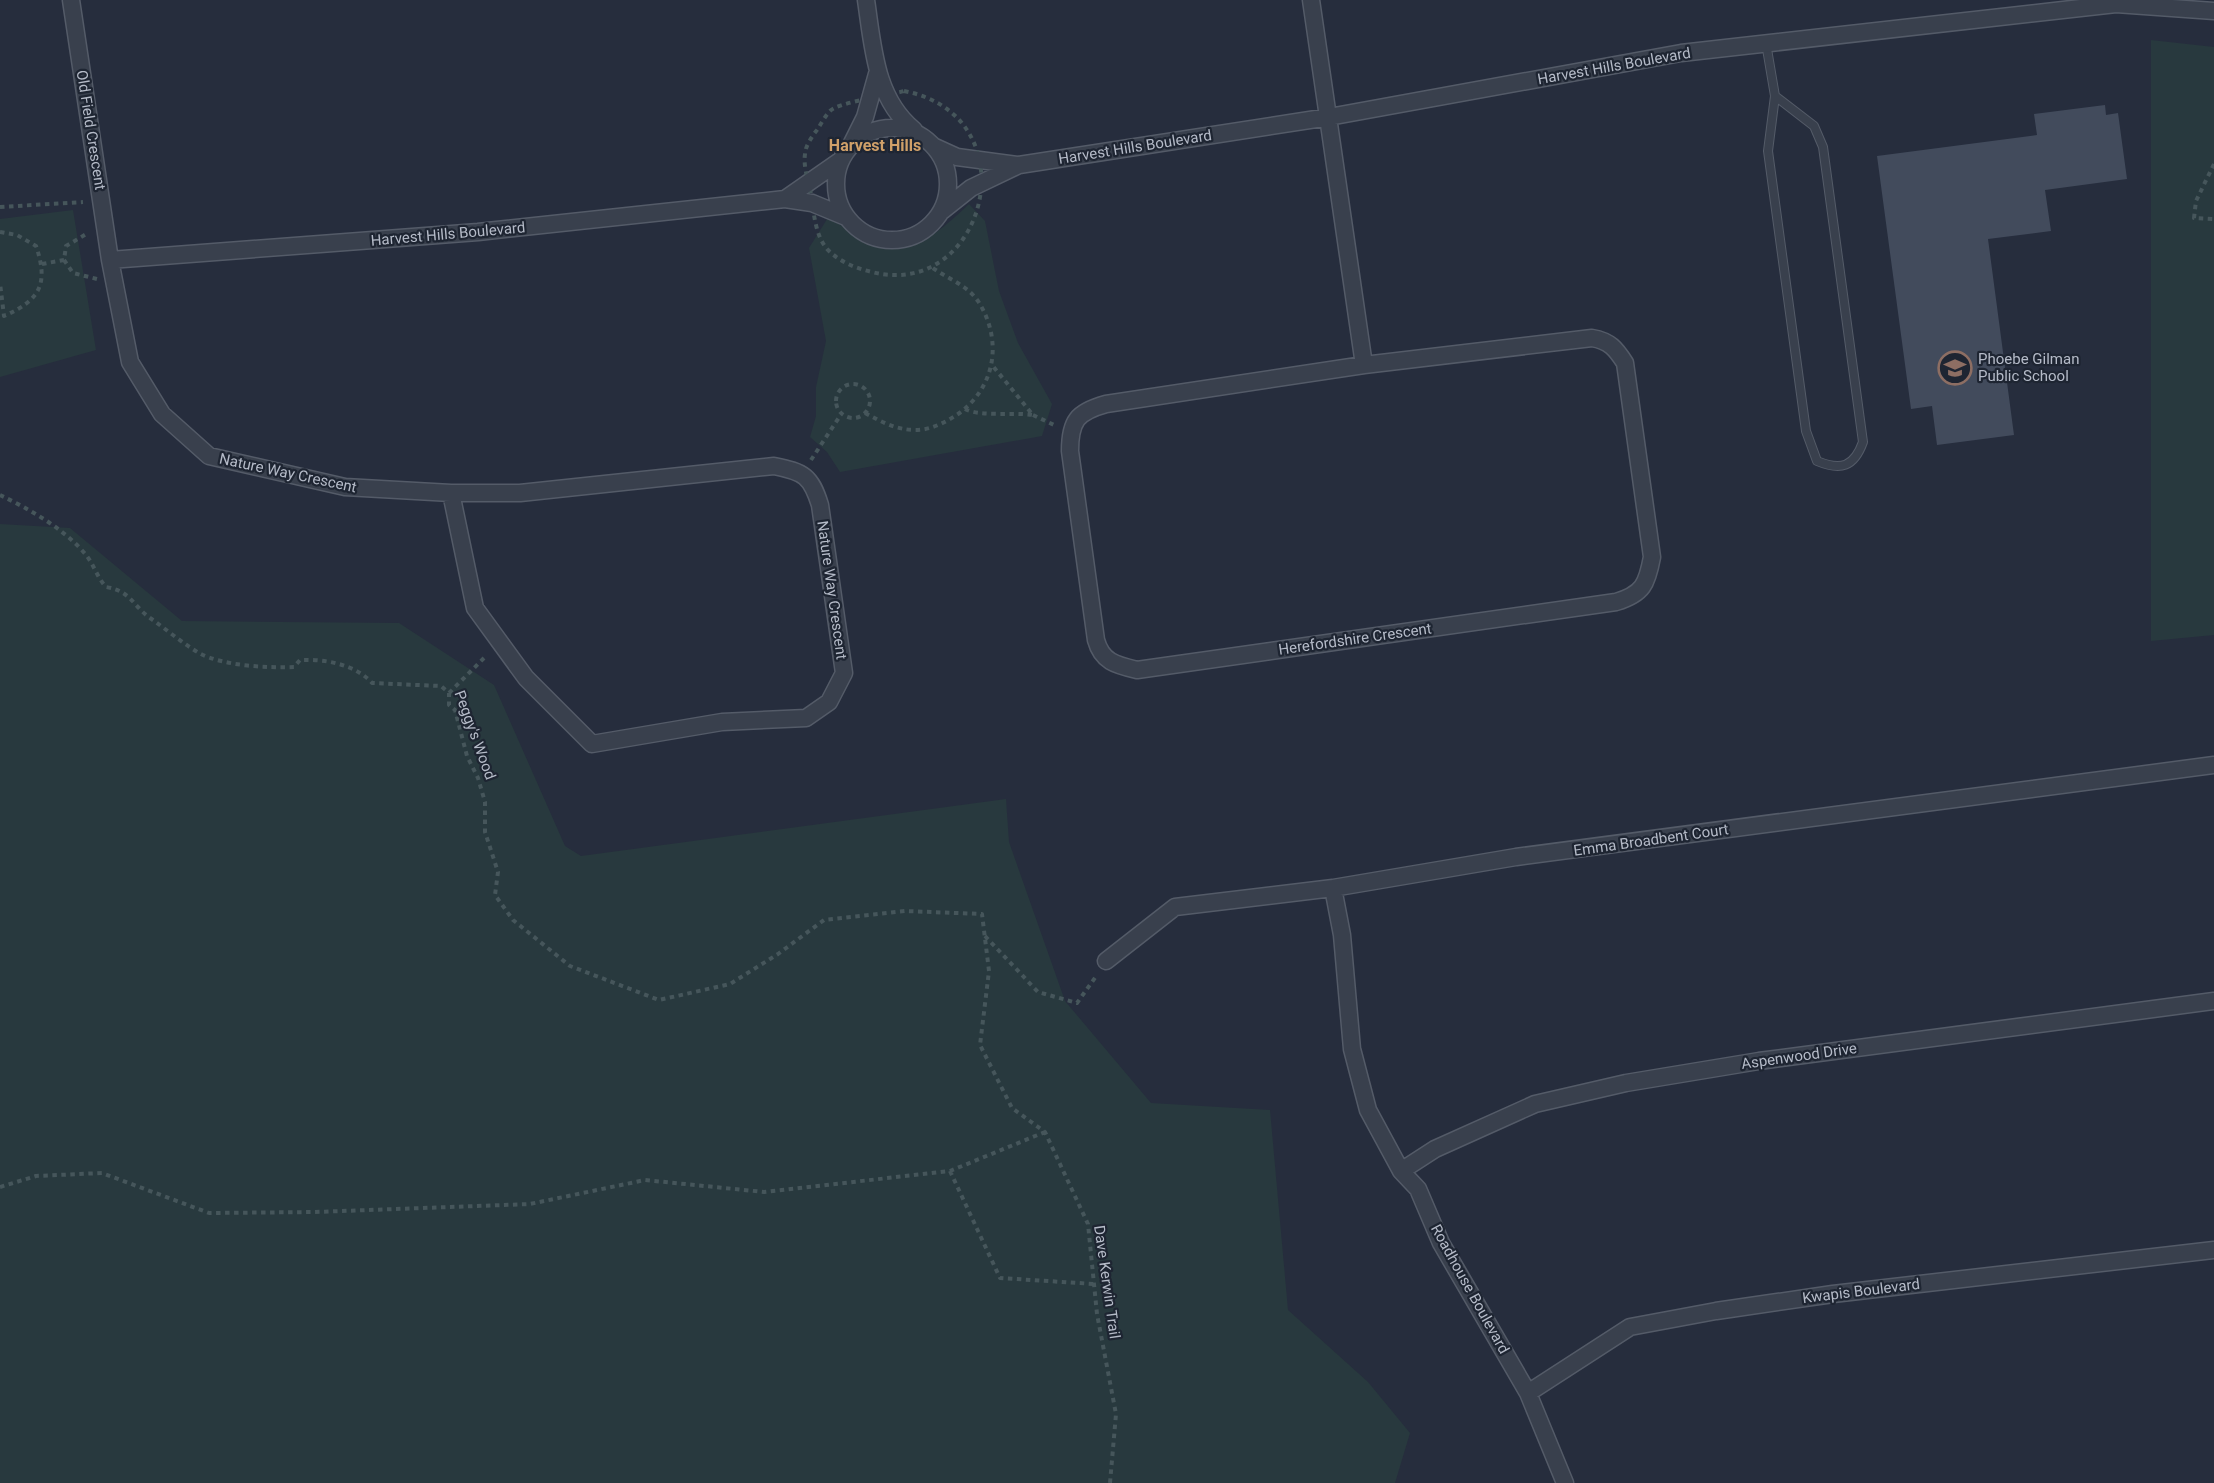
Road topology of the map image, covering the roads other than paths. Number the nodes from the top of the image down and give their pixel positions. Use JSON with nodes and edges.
{"nodes":[{"id":1,"x":71,"y":0,"type":"edge"},
{"id":2,"x":866,"y":0,"type":"edge"},
{"id":3,"x":1311,"y":0,"type":"edge"},
{"id":4,"x":2116,"y":2,"type":"edge"},
{"id":5,"x":2214,"y":11,"type":"edge"},
{"id":6,"x":1766,"y":44,"type":"junction"},
{"id":7,"x":877,"y":74,"type":"junction"},
{"id":8,"x":1776,"y":96,"type":"junction"},
{"id":9,"x":1329,"y":117,"type":"junction"},
{"id":10,"x":919,"y":134,"type":"junction"},
{"id":11,"x":852,"y":144,"type":"junction"},
{"id":12,"x":934,"y":147,"type":"junction"},
{"id":13,"x":841,"y":160,"type":"junction"},
{"id":14,"x":1019,"y":165,"type":"junction"},
{"id":15,"x":784,"y":199,"type":"junction"},
{"id":16,"x":942,"y":212,"type":"junction"},
{"id":17,"x":846,"y":217,"type":"junction"},
{"id":18,"x":110,"y":260,"type":"junction"},
{"id":19,"x":1364,"y":365,"type":"junction"},
{"id":20,"x":451,"y":493,"type":"junction"},
{"id":21,"x":2214,"y":765,"type":"edge"},
{"id":22,"x":1333,"y":888,"type":"junction"},
{"id":23,"x":1106,"y":961,"type":"road end"},
{"id":24,"x":2214,"y":1001,"type":"edge"},
{"id":25,"x":1401,"y":1172,"type":"junction"},
{"id":26,"x":2214,"y":1250,"type":"edge"},
{"id":27,"x":1528,"y":1393,"type":"junction"},
{"id":28,"x":1564,"y":1483,"type":"edge"}],
"edges":[{"from":1,"to":18,"type":"street","name":"Old Field Crescent"},
{"from":2,"to":7,"type":"street"},
{"from":3,"to":9,"type":"street"},
{"from":4,"to":5,"type":"street","name":"Harvest Hills Boulevard"},
{"from":4,"to":6,"type":"street","name":"Harvest Hills Boulevard"},
{"from":6,"to":8,"type":"lane"},
{"from":6,"to":9,"type":"street","name":"Harvest Hills Boulevard"},
{"from":7,"to":10,"type":"street"},
{"from":7,"to":11,"type":"street"},
{"from":8,"to":8,"type":"lane"},
{"from":9,"to":14,"type":"street","name":"Harvest Hills Boulevard"},
{"from":9,"to":19,"type":"street"},
{"from":10,"to":11,"type":"street"},
{"from":10,"to":12,"type":"street"},
{"from":11,"to":13,"type":"street"},
{"from":12,"to":14,"type":"street","name":"Harvest Hills Boulevard"},
{"from":12,"to":16,"type":"street"},
{"from":13,"to":15,"type":"street","name":"Harvest Hills Boulevard"},
{"from":13,"to":17,"type":"street"},
{"from":14,"to":16,"type":"street","name":"Harvest Hills Boulevard"},
{"from":15,"to":17,"type":"street","name":"Harvest Hills Boulevard"},
{"from":15,"to":18,"type":"street","name":"Harvest Hills Boulevard"},
{"from":16,"to":17,"type":"street"},
{"from":18,"to":20,"type":"street","name":"Nature Way Crescent"},
{"from":19,"to":19,"type":"street","name":"Herefordshire Crescent"},
{"from":20,"to":20,"type":"street","name":"Nature Way Crescent"},
{"from":21,"to":22,"type":"street","name":"Emma Broadbent Court"},
{"from":22,"to":23,"type":"street","name":"Emma Broadbent Court"},
{"from":22,"to":25,"type":"street","name":"Roadhouse Boulevard"},
{"from":24,"to":25,"type":"street","name":"Aspenwood Drive"},
{"from":25,"to":27,"type":"street","name":"Roadhouse Boulevard"},
{"from":26,"to":27,"type":"street","name":"Kwapis Boulevard"},
{"from":27,"to":28,"type":"street","name":"Roadhouse Boulevard"}]}
